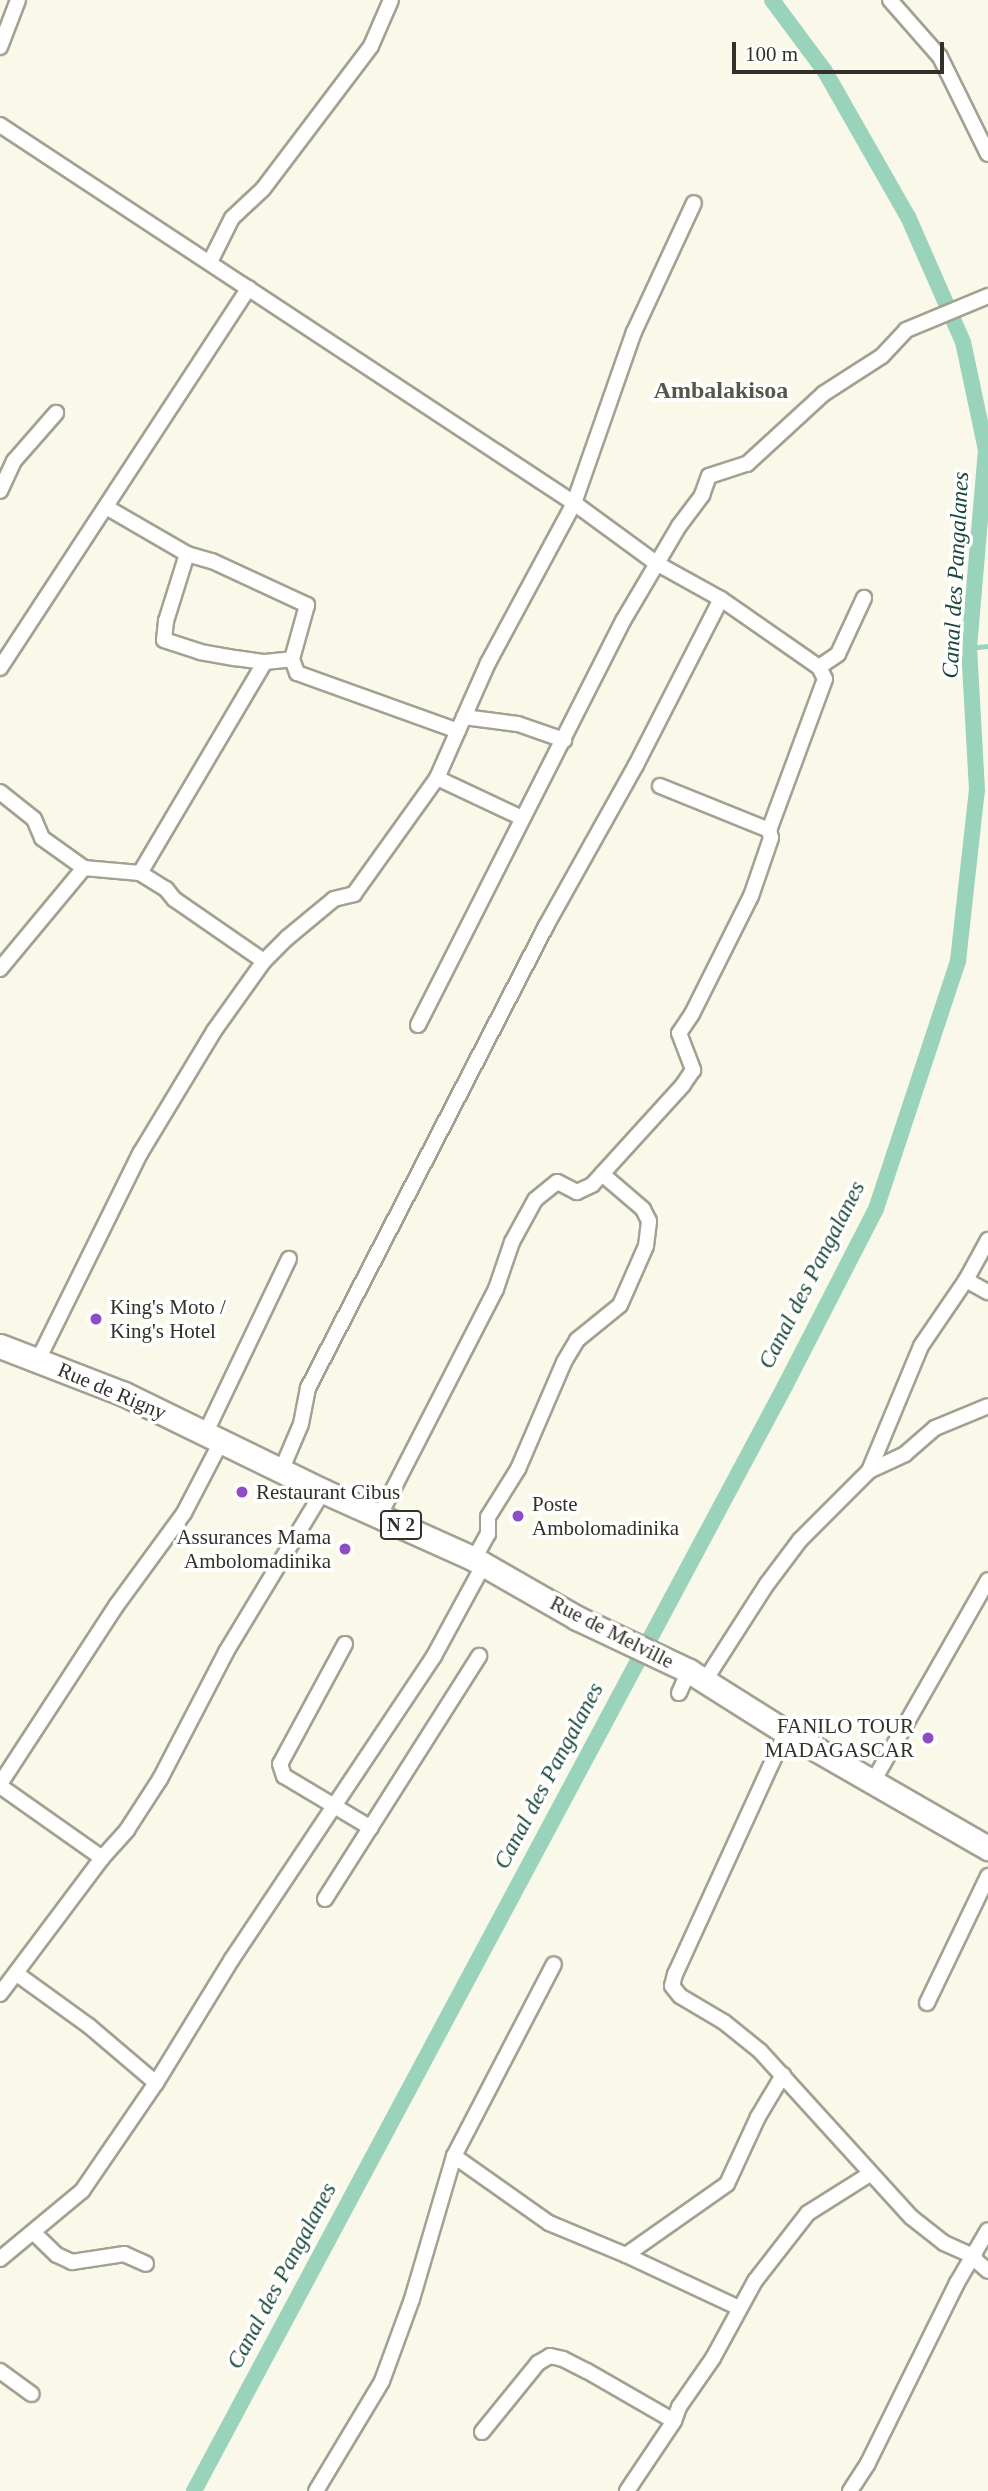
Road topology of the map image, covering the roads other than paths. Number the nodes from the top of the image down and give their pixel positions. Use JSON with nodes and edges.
{"nodes":[{"id":1,"x":18,"y":0,"type":"edge"},
{"id":2,"x":391,"y":0,"type":"edge"},
{"id":3,"x":890,"y":0,"type":"edge"},
{"id":4,"x":0,"y":47,"type":"edge"},
{"id":5,"x":0,"y":125,"type":"edge"},
{"id":6,"x":988,"y":154,"type":"edge"},
{"id":7,"x":694,"y":202,"type":"dead end"},
{"id":8,"x":211,"y":262,"type":"junction"},
{"id":9,"x":249,"y":288,"type":"junction"},
{"id":10,"x":988,"y":296,"type":"edge"},
{"id":11,"x":56,"y":413,"type":"dead end"},
{"id":12,"x":0,"y":491,"type":"edge"},
{"id":13,"x":574,"y":503,"type":"junction"},
{"id":14,"x":106,"y":508,"type":"junction"},
{"id":15,"x":187,"y":554,"type":"junction"},
{"id":16,"x":656,"y":563,"type":"junction"},
{"id":17,"x":864,"y":598,"type":"dead end"},
{"id":18,"x":721,"y":600,"type":"junction"},
{"id":19,"x":292,"y":659,"type":"junction"},
{"id":20,"x":265,"y":662,"type":"junction"},
{"id":21,"x":819,"y":667,"type":"junction"},
{"id":22,"x":0,"y":668,"type":"edge"},
{"id":23,"x":464,"y":717,"type":"junction"},
{"id":24,"x":458,"y":732,"type":"junction"},
{"id":25,"x":564,"y":740,"type":"junction"},
{"id":26,"x":437,"y":778,"type":"junction"},
{"id":27,"x":660,"y":786,"type":"dead end"},
{"id":28,"x":0,"y":792,"type":"edge"},
{"id":29,"x":522,"y":818,"type":"junction"},
{"id":30,"x":769,"y":830,"type":"junction"},
{"id":31,"x":84,"y":868,"type":"junction"},
{"id":32,"x":140,"y":873,"type":"junction"},
{"id":33,"x":264,"y":961,"type":"junction"},
{"id":34,"x":1,"y":963,"type":"edge"},
{"id":35,"x":418,"y":1025,"type":"dead end"},
{"id":36,"x":601,"y":1174,"type":"junction"},
{"id":37,"x":988,"y":1240,"type":"edge"},
{"id":38,"x":289,"y":1259,"type":"dead end"},
{"id":39,"x":966,"y":1280,"type":"junction"},
{"id":40,"x":988,"y":1292,"type":"edge"},
{"id":41,"x":0,"y":1346,"type":"edge"},
{"id":42,"x":37,"y":1362,"type":"junction"},
{"id":43,"x":988,"y":1406,"type":"edge"},
{"id":44,"x":213,"y":1437,"type":"junction"},
{"id":45,"x":281,"y":1471,"type":"junction"},
{"id":46,"x":869,"y":1471,"type":"junction"},
{"id":47,"x":323,"y":1491,"type":"junction"},
{"id":48,"x":380,"y":1515,"type":"junction"},
{"id":49,"x":479,"y":1561,"type":"junction"},
{"id":50,"x":988,"y":1580,"type":"edge"},
{"id":51,"x":345,"y":1644,"type":"dead end"},
{"id":52,"x":478,"y":1656,"type":"dead end"},
{"id":53,"x":696,"y":1676,"type":"junction"},
{"id":54,"x":679,"y":1693,"type":"dead end"},
{"id":55,"x":786,"y":1732,"type":"junction"},
{"id":56,"x":874,"y":1780,"type":"junction"},
{"id":57,"x":0,"y":1785,"type":"edge"},
{"id":58,"x":335,"y":1806,"type":"junction"},
{"id":59,"x":371,"y":1828,"type":"junction"},
{"id":60,"x":988,"y":1848,"type":"edge"},
{"id":61,"x":102,"y":1858,"type":"junction"},
{"id":62,"x":988,"y":1876,"type":"edge"},
{"id":63,"x":325,"y":1899,"type":"dead end"},
{"id":64,"x":554,"y":1964,"type":"dead end"},
{"id":65,"x":17,"y":1974,"type":"junction"},
{"id":66,"x":0,"y":1994,"type":"edge"},
{"id":67,"x":927,"y":2003,"type":"dead end"},
{"id":68,"x":783,"y":2075,"type":"junction"},
{"id":69,"x":156,"y":2083,"type":"junction"},
{"id":70,"x":454,"y":2156,"type":"junction"},
{"id":71,"x":870,"y":2174,"type":"junction"},
{"id":72,"x":988,"y":2230,"type":"edge"},
{"id":73,"x":33,"y":2232,"type":"junction"},
{"id":74,"x":626,"y":2255,"type":"junction"},
{"id":75,"x":974,"y":2257,"type":"junction"},
{"id":76,"x":0,"y":2259,"type":"edge"},
{"id":77,"x":146,"y":2264,"type":"dead end"},
{"id":78,"x":988,"y":2271,"type":"edge"},
{"id":79,"x":738,"y":2308,"type":"junction"},
{"id":80,"x":0,"y":2371,"type":"edge"},
{"id":81,"x":32,"y":2394,"type":"dead end"},
{"id":82,"x":674,"y":2421,"type":"junction"},
{"id":83,"x":482,"y":2432,"type":"dead end"},
{"id":84,"x":316,"y":2491,"type":"edge"},
{"id":85,"x":627,"y":2491,"type":"edge"},
{"id":86,"x":850,"y":2491,"type":"edge"}],
"edges":[{"from":1,"to":4,"type":"street"},
{"from":2,"to":8,"type":"street"},
{"from":3,"to":6,"type":"street"},
{"from":5,"to":8,"type":"street"},
{"from":7,"to":13,"type":"street"},
{"from":8,"to":9,"type":"street"},
{"from":9,"to":13,"type":"street"},
{"from":9,"to":14,"type":"street"},
{"from":10,"to":16,"type":"street"},
{"from":11,"to":12,"type":"street"},
{"from":13,"to":16,"type":"street"},
{"from":13,"to":23,"type":"street"},
{"from":14,"to":15,"type":"street"},
{"from":14,"to":22,"type":"street"},
{"from":15,"to":19,"type":"street"},
{"from":15,"to":20,"type":"street"},
{"from":16,"to":18,"type":"street"},
{"from":16,"to":25,"type":"street"},
{"from":17,"to":21,"type":"street"},
{"from":18,"to":21,"type":"street"},
{"from":18,"to":45,"type":"street"},
{"from":19,"to":20,"type":"street"},
{"from":19,"to":24,"type":"street"},
{"from":20,"to":32,"type":"street"},
{"from":21,"to":30,"type":"street"},
{"from":23,"to":24,"type":"street"},
{"from":23,"to":25,"type":"street"},
{"from":24,"to":26,"type":"street"},
{"from":25,"to":29,"type":"street"},
{"from":26,"to":29,"type":"street"},
{"from":26,"to":33,"type":"street"},
{"from":27,"to":30,"type":"street"},
{"from":28,"to":31,"type":"street"},
{"from":29,"to":35,"type":"street"},
{"from":30,"to":36,"type":"street"},
{"from":31,"to":32,"type":"street"},
{"from":31,"to":34,"type":"street"},
{"from":32,"to":33,"type":"street"},
{"from":33,"to":42,"type":"street"},
{"from":36,"to":48,"type":"street"},
{"from":36,"to":49,"type":"street"},
{"from":37,"to":39,"type":"street"},
{"from":38,"to":44,"type":"street"},
{"from":39,"to":40,"type":"street"},
{"from":39,"to":46,"type":"street"},
{"from":41,"to":42,"type":"main road","name":"Rue de Rigny","number":"N 2"},
{"from":42,"to":44,"type":"main road","name":"Rue de Rigny","number":"N 2"},
{"from":43,"to":46,"type":"street"},
{"from":44,"to":45,"type":"main road","name":"Rue de Melville","number":"N 2"},
{"from":44,"to":57,"type":"street"},
{"from":45,"to":47,"type":"main road","name":"Rue de Melville","number":"N 2"},
{"from":46,"to":53,"type":"street"},
{"from":47,"to":48,"type":"main road","name":"Rue de Melville","number":"N 2"},
{"from":47,"to":61,"type":"street"},
{"from":48,"to":49,"type":"main road","name":"Rue de Melville","number":"N 2"},
{"from":49,"to":53,"type":"main road","name":"Rue de Melville","number":"N 2"},
{"from":49,"to":58,"type":"street"},
{"from":50,"to":56,"type":"street"},
{"from":51,"to":58,"type":"street"},
{"from":52,"to":59,"type":"street"},
{"from":53,"to":54,"type":"street"},
{"from":53,"to":55,"type":"main road","name":"Rue de Melville","number":"N 2"},
{"from":55,"to":56,"type":"main road","name":"Rue de Melville","number":"N 2"},
{"from":55,"to":68,"type":"street"},
{"from":56,"to":60,"type":"main road","name":"Rue de Melville","number":"N 2"},
{"from":57,"to":61,"type":"street"},
{"from":58,"to":59,"type":"street"},
{"from":58,"to":69,"type":"street"},
{"from":59,"to":63,"type":"street"},
{"from":61,"to":65,"type":"street"},
{"from":62,"to":67,"type":"street"},
{"from":64,"to":70,"type":"street"},
{"from":65,"to":66,"type":"street"},
{"from":65,"to":69,"type":"street"},
{"from":68,"to":71,"type":"street"},
{"from":68,"to":74,"type":"street"},
{"from":69,"to":73,"type":"street"},
{"from":70,"to":74,"type":"street"},
{"from":70,"to":84,"type":"street"},
{"from":71,"to":75,"type":"street"},
{"from":71,"to":79,"type":"street"},
{"from":72,"to":75,"type":"street"},
{"from":73,"to":76,"type":"street"},
{"from":73,"to":77,"type":"street"},
{"from":74,"to":79,"type":"street"},
{"from":75,"to":78,"type":"street"},
{"from":75,"to":86,"type":"street"},
{"from":79,"to":82,"type":"street"},
{"from":80,"to":81,"type":"street"},
{"from":82,"to":83,"type":"street"},
{"from":82,"to":85,"type":"street"}]}
